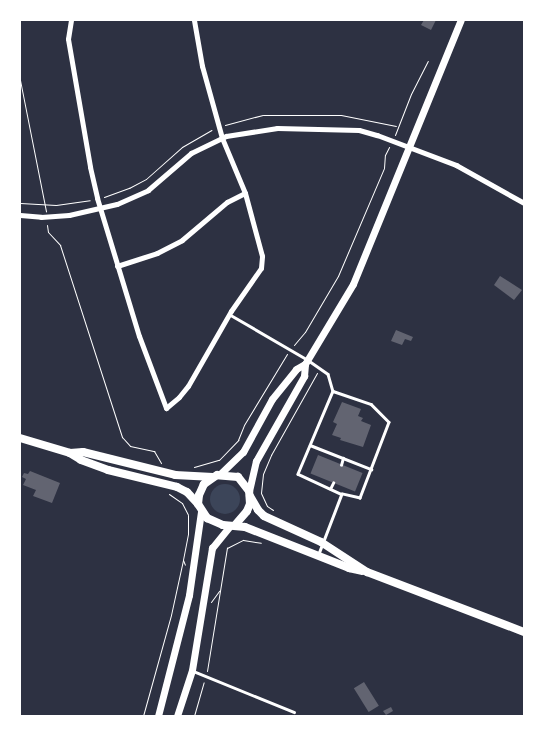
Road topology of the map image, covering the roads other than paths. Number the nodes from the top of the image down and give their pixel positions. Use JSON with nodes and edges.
{"nodes":[{"id":1,"x":71,"y":20,"type":"edge"},
{"id":2,"x":194,"y":20,"type":"edge"},
{"id":3,"x":462,"y":20,"type":"edge"},
{"id":4,"x":222,"y":138,"type":"junction"},
{"id":5,"x":409,"y":146,"type":"junction"},
{"id":6,"x":245,"y":194,"type":"junction"},
{"id":7,"x":524,"y":203,"type":"edge"},
{"id":8,"x":100,"y":208,"type":"junction"},
{"id":9,"x":20,"y":215,"type":"edge"},
{"id":10,"x":117,"y":266,"type":"junction"},
{"id":11,"x":229,"y":314,"type":"junction"},
{"id":12,"x":307,"y":362,"type":"junction"},
{"id":13,"x":332,"y":390,"type":"junction"},
{"id":14,"x":20,"y":438,"type":"edge"},
{"id":15,"x":310,"y":445,"type":"junction"},
{"id":16,"x":70,"y":454,"type":"junction"},
{"id":17,"x":343,"y":458,"type":"junction"},
{"id":18,"x":340,"y":465,"type":"dead end"},
{"id":19,"x":371,"y":469,"type":"junction"},
{"id":20,"x":216,"y":476,"type":"junction"},
{"id":21,"x":333,"y":483,"type":"dead end"},
{"id":22,"x":330,"y":489,"type":"junction"},
{"id":23,"x":250,"y":493,"type":"junction"},
{"id":24,"x":342,"y":494,"type":"junction"},
{"id":25,"x":200,"y":508,"type":"junction"},
{"id":26,"x":232,"y":526,"type":"junction"},
{"id":27,"x":324,"y":544,"type":"junction"},
{"id":28,"x":318,"y":555,"type":"junction"},
{"id":29,"x":367,"y":572,"type":"junction"},
{"id":30,"x":524,"y":632,"type":"edge"},
{"id":31,"x":192,"y":670,"type":"junction"},
{"id":32,"x":294,"y":712,"type":"dead end"},
{"id":33,"x":158,"y":716,"type":"edge"},
{"id":34,"x":177,"y":716,"type":"edge"}],
"edges":[{"from":1,"to":8,"type":"street"},
{"from":2,"to":4,"type":"street"},
{"from":3,"to":5,"type":"main road"},
{"from":4,"to":5,"type":"street"},
{"from":4,"to":6,"type":"street"},
{"from":4,"to":8,"type":"street"},
{"from":5,"to":7,"type":"street"},
{"from":5,"to":12,"type":"main road"},
{"from":6,"to":10,"type":"street"},
{"from":6,"to":11,"type":"street"},
{"from":8,"to":9,"type":"street"},
{"from":8,"to":10,"type":"street"},
{"from":10,"to":11,"type":"street"},
{"from":11,"to":12,"type":"lane"},
{"from":12,"to":13,"type":"lane"},
{"from":12,"to":20,"type":"main road"},
{"from":12,"to":23,"type":"main road"},
{"from":13,"to":15,"type":"lane"},
{"from":13,"to":19,"type":"lane"},
{"from":14,"to":16,"type":"main road"},
{"from":15,"to":17,"type":"lane"},
{"from":15,"to":22,"type":"lane"},
{"from":16,"to":20,"type":"main road"},
{"from":16,"to":25,"type":"main road"},
{"from":17,"to":18,"type":"lane"},
{"from":17,"to":19,"type":"lane"},
{"from":19,"to":24,"type":"lane"},
{"from":20,"to":23,"type":"main road"},
{"from":20,"to":25,"type":"main road"},
{"from":21,"to":22,"type":"lane"},
{"from":22,"to":24,"type":"lane"},
{"from":23,"to":26,"type":"main road"},
{"from":23,"to":27,"type":"main road"},
{"from":24,"to":27,"type":"lane"},
{"from":25,"to":26,"type":"main road"},
{"from":25,"to":33,"type":"main road"},
{"from":26,"to":28,"type":"main road"},
{"from":26,"to":31,"type":"main road"},
{"from":27,"to":28,"type":"lane"},
{"from":27,"to":29,"type":"main road"},
{"from":28,"to":29,"type":"main road"},
{"from":29,"to":30,"type":"main road"},
{"from":31,"to":32,"type":"lane"},
{"from":31,"to":34,"type":"main road"}]}
